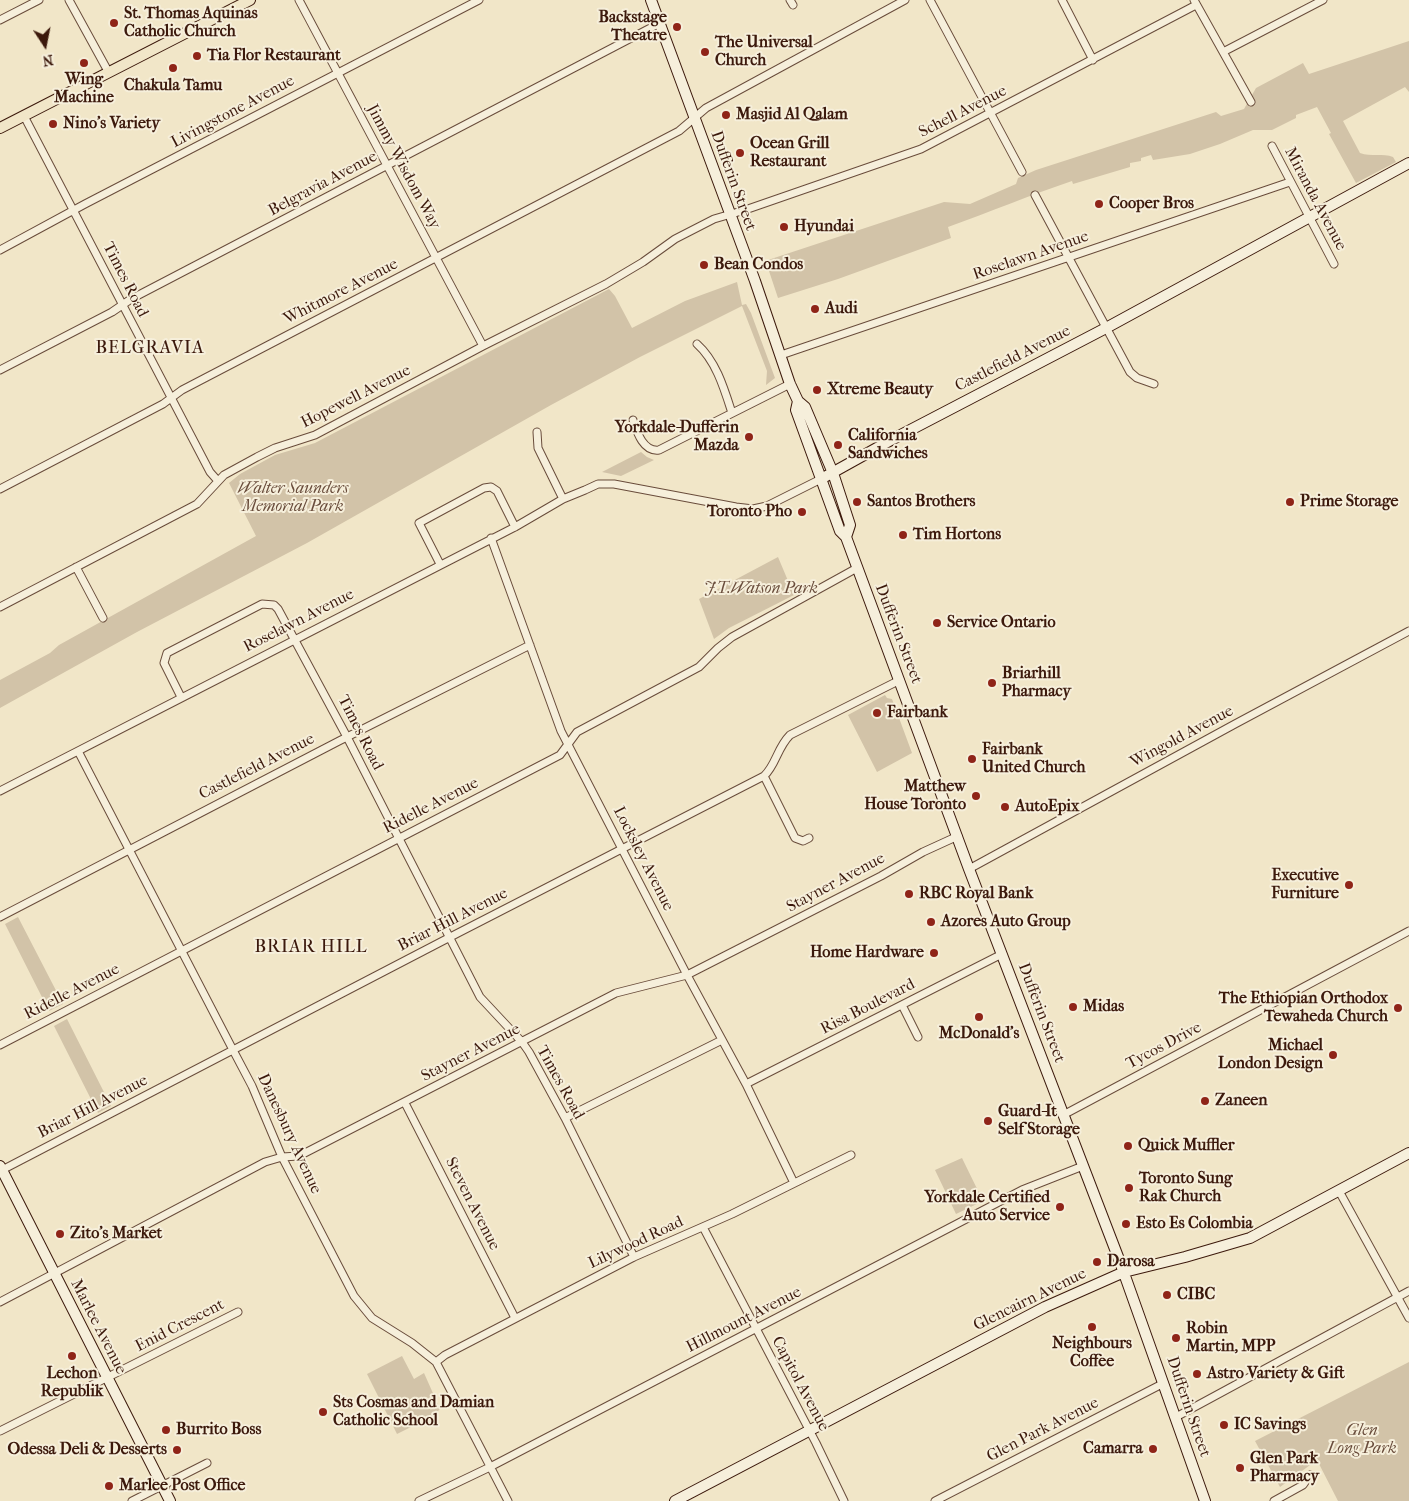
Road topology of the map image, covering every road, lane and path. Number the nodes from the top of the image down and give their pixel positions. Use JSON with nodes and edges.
{"nodes":[{"id":1,"x":39,"y":0,"type":"edge"},
{"id":2,"x":69,"y":0,"type":"edge"},
{"id":3,"x":250,"y":0,"type":"edge"},
{"id":4,"x":299,"y":0,"type":"edge"},
{"id":5,"x":479,"y":0,"type":"edge"},
{"id":6,"x":651,"y":0,"type":"edge"},
{"id":7,"x":905,"y":0,"type":"edge"},
{"id":8,"x":930,"y":0,"type":"edge"},
{"id":9,"x":1062,"y":0,"type":"edge"},
{"id":10,"x":1323,"y":0,"type":"edge"},
{"id":11,"x":1195,"y":2,"type":"edge"},
{"id":12,"x":0,"y":20,"type":"edge"},
{"id":13,"x":660,"y":23,"type":"junction"},
{"id":14,"x":1223,"y":52,"type":"junction"},
{"id":15,"x":1093,"y":60,"type":"junction"},
{"id":16,"x":339,"y":72,"type":"junction"},
{"id":17,"x":109,"y":73,"type":"junction"},
{"id":18,"x":1250,"y":102,"type":"dead end"},
{"id":19,"x":991,"y":113,"type":"junction"},
{"id":20,"x":24,"y":116,"type":"junction"},
{"id":21,"x":693,"y":118,"type":"junction"},
{"id":22,"x":0,"y":128,"type":"edge"},
{"id":23,"x":1272,"y":146,"type":"dead end"},
{"id":24,"x":1409,"y":163,"type":"edge"},
{"id":25,"x":387,"y":165,"type":"junction"},
{"id":26,"x":1022,"y":172,"type":"dead end"},
{"id":27,"x":1290,"y":182,"type":"junction"},
{"id":28,"x":1035,"y":195,"type":"dead end"},
{"id":29,"x":73,"y":211,"type":"junction"},
{"id":30,"x":729,"y":214,"type":"junction"},
{"id":31,"x":1310,"y":218,"type":"junction"},
{"id":32,"x":0,"y":250,"type":"edge"},
{"id":33,"x":435,"y":258,"type":"junction"},
{"id":34,"x":1068,"y":258,"type":"junction"},
{"id":35,"x":1334,"y":264,"type":"dead end"},
{"id":36,"x":123,"y":305,"type":"junction"},
{"id":37,"x":1106,"y":328,"type":"junction"},
{"id":38,"x":697,"y":344,"type":"dead end"},
{"id":39,"x":483,"y":346,"type":"junction"},
{"id":40,"x":781,"y":355,"type":"junction"},
{"id":41,"x":0,"y":370,"type":"edge"},
{"id":42,"x":790,"y":384,"type":"junction"},
{"id":43,"x":1154,"y":384,"type":"dead end"},
{"id":44,"x":171,"y":398,"type":"junction"},
{"id":45,"x":798,"y":401,"type":"junction"},
{"id":46,"x":732,"y":413,"type":"junction"},
{"id":47,"x":633,"y":420,"type":"dead end"},
{"id":48,"x":537,"y":432,"type":"dead end"},
{"id":49,"x":833,"y":473,"type":"junction"},
{"id":50,"x":821,"y":479,"type":"junction"},
{"id":51,"x":218,"y":481,"type":"junction"},
{"id":52,"x":614,"y":484,"type":"joint"},
{"id":53,"x":0,"y":489,"type":"edge"},
{"id":54,"x":563,"y":499,"type":"junction"},
{"id":55,"x":514,"y":527,"type":"junction"},
{"id":56,"x":846,"y":537,"type":"junction"},
{"id":57,"x":491,"y":538,"type":"junction"},
{"id":58,"x":440,"y":564,"type":"junction"},
{"id":59,"x":76,"y":567,"type":"junction"},
{"id":60,"x":857,"y":568,"type":"junction"},
{"id":61,"x":0,"y":607,"type":"edge"},
{"id":62,"x":102,"y":618,"type":"dead end"},
{"id":63,"x":1409,"y":631,"type":"edge"},
{"id":64,"x":294,"y":639,"type":"junction"},
{"id":65,"x":530,"y":645,"type":"junction"},
{"id":66,"x":900,"y":680,"type":"junction"},
{"id":67,"x":181,"y":697,"type":"junction"},
{"id":68,"x":347,"y":737,"type":"junction"},
{"id":69,"x":568,"y":744,"type":"junction"},
{"id":70,"x":78,"y":751,"type":"junction"},
{"id":71,"x":764,"y":776,"type":"junction"},
{"id":72,"x":0,"y":791,"type":"edge"},
{"id":73,"x":958,"y":836,"type":"junction"},
{"id":74,"x":399,"y":838,"type":"junction"},
{"id":75,"x":809,"y":838,"type":"dead end"},
{"id":76,"x":623,"y":849,"type":"junction"},
{"id":77,"x":130,"y":850,"type":"junction"},
{"id":78,"x":969,"y":869,"type":"junction"},
{"id":79,"x":0,"y":917,"type":"edge"},
{"id":80,"x":1409,"y":931,"type":"edge"},
{"id":81,"x":450,"y":937,"type":"junction"},
{"id":82,"x":182,"y":950,"type":"junction"},
{"id":83,"x":1002,"y":954,"type":"junction"},
{"id":84,"x":687,"y":976,"type":"junction"},
{"id":85,"x":902,"y":1005,"type":"junction"},
{"id":86,"x":918,"y":1037,"type":"dead end"},
{"id":87,"x":722,"y":1040,"type":"junction"},
{"id":88,"x":522,"y":1042,"type":"junction"},
{"id":89,"x":0,"y":1045,"type":"edge"},
{"id":90,"x":234,"y":1050,"type":"junction"},
{"id":91,"x":746,"y":1084,"type":"junction"},
{"id":92,"x":405,"y":1103,"type":"junction"},
{"id":93,"x":1065,"y":1114,"type":"junction"},
{"id":94,"x":565,"y":1118,"type":"junction"},
{"id":95,"x":1409,"y":1153,"type":"edge"},
{"id":96,"x":851,"y":1155,"type":"dead end"},
{"id":97,"x":282,"y":1157,"type":"junction"},
{"id":98,"x":1083,"y":1166,"type":"junction"},
{"id":99,"x":1,"y":1168,"type":"edge"},
{"id":100,"x":794,"y":1183,"type":"junction"},
{"id":101,"x":1340,"y":1191,"type":"junction"},
{"id":102,"x":703,"y":1227,"type":"junction"},
{"id":103,"x":634,"y":1257,"type":"junction"},
{"id":104,"x":1124,"y":1272,"type":"junction"},
{"id":105,"x":54,"y":1274,"type":"junction"},
{"id":106,"x":1409,"y":1292,"type":"edge"},
{"id":107,"x":1398,"y":1298,"type":"junction"},
{"id":108,"x":0,"y":1302,"type":"edge"},
{"id":109,"x":238,"y":1312,"type":"dead end"},
{"id":110,"x":516,"y":1318,"type":"junction"},
{"id":111,"x":1409,"y":1318,"type":"edge"},
{"id":112,"x":756,"y":1329,"type":"junction"},
{"id":113,"x":436,"y":1362,"type":"junction"},
{"id":114,"x":108,"y":1378,"type":"junction"},
{"id":115,"x":1164,"y":1383,"type":"junction"},
{"id":116,"x":1176,"y":1417,"type":"junction"},
{"id":117,"x":0,"y":1431,"type":"edge"},
{"id":118,"x":809,"y":1431,"type":"junction"},
{"id":119,"x":206,"y":1463,"type":"dead end"},
{"id":120,"x":490,"y":1467,"type":"junction"},
{"id":121,"x":1310,"y":1475,"type":"dead end"},
{"id":122,"x":162,"y":1485,"type":"junction"},
{"id":123,"x":132,"y":1501,"type":"edge"},
{"id":124,"x":170,"y":1501,"type":"edge"},
{"id":125,"x":420,"y":1501,"type":"edge"},
{"id":126,"x":508,"y":1501,"type":"edge"},
{"id":127,"x":675,"y":1501,"type":"edge"},
{"id":128,"x":844,"y":1501,"type":"edge"},
{"id":129,"x":935,"y":1501,"type":"edge"},
{"id":130,"x":1205,"y":1501,"type":"edge"},
{"id":131,"x":1274,"y":1501,"type":"edge"}],
"edges":[{"from":1,"to":12,"type":"street"},
{"from":2,"to":17,"type":"street"},
{"from":3,"to":17,"type":"main road"},
{"from":4,"to":16,"type":"street","name":"Jimmy Wisdom Way"},
{"from":5,"to":16,"type":"street","name":"Livingstone Avenue"},
{"from":6,"to":13,"type":"street","name":"Dufferin Street"},
{"from":7,"to":21,"type":"street","name":"Whitmore Avenue"},
{"from":8,"to":19,"type":"street"},
{"from":9,"to":15,"type":"street"},
{"from":10,"to":14,"type":"street"},
{"from":11,"to":14,"type":"street"},
{"from":11,"to":15,"type":"street","name":"Schell Avenue"},
{"from":13,"to":21,"type":"street","name":"Dufferin Street"},
{"from":13,"to":25,"type":"street","name":"Belgravia Avenue"},
{"from":14,"to":18,"type":"street"},
{"from":15,"to":19,"type":"street","name":"Schell Avenue"},
{"from":16,"to":25,"type":"street","name":"Jimmy Wisdom Way"},
{"from":16,"to":29,"type":"street","name":"Livingstone Avenue"},
{"from":17,"to":20,"type":"main road"},
{"from":19,"to":26,"type":"street"},
{"from":19,"to":30,"type":"street","name":"Schell Avenue"},
{"from":20,"to":22,"type":"main road"},
{"from":20,"to":29,"type":"street","name":"Times Road"},
{"from":21,"to":30,"type":"street","name":"Dufferin Street"},
{"from":21,"to":33,"type":"street","name":"Whitmore Avenue"},
{"from":23,"to":27,"type":"street","name":"Miranda Avenue"},
{"from":24,"to":31,"type":"street","name":"Castlefield Avenue"},
{"from":25,"to":33,"type":"street","name":"Jimmy Wisdom Way"},
{"from":25,"to":36,"type":"street","name":"Belgravia Avenue"},
{"from":27,"to":31,"type":"street","name":"Miranda Avenue"},
{"from":27,"to":34,"type":"street","name":"Roselawn Avenue"},
{"from":28,"to":34,"type":"street"},
{"from":29,"to":32,"type":"street","name":"Livingstone Avenue"},
{"from":29,"to":36,"type":"street","name":"Times Road"},
{"from":30,"to":39,"type":"street","name":"Hopewell Avenue"},
{"from":30,"to":40,"type":"street","name":"Dufferin Street"},
{"from":31,"to":35,"type":"street","name":"Miranda Avenue"},
{"from":31,"to":37,"type":"street","name":"Castlefield Avenue"},
{"from":33,"to":39,"type":"street","name":"Jimmy Wisdom Way"},
{"from":33,"to":44,"type":"street","name":"Whitmore Avenue"},
{"from":34,"to":37,"type":"street"},
{"from":34,"to":40,"type":"street","name":"Roselawn Avenue"},
{"from":36,"to":41,"type":"street","name":"Belgravia Avenue"},
{"from":36,"to":44,"type":"street","name":"Times Road"},
{"from":37,"to":43,"type":"street"},
{"from":37,"to":49,"type":"street","name":"Castlefield Avenue"},
{"from":38,"to":46,"type":"street"},
{"from":39,"to":51,"type":"street","name":"Hopewell Avenue"},
{"from":40,"to":42,"type":"street","name":"Dufferin Street"},
{"from":42,"to":45,"type":"street","name":"Dufferin Street"},
{"from":42,"to":46,"type":"street"},
{"from":44,"to":51,"type":"street","name":"Times Road"},
{"from":44,"to":53,"type":"street","name":"Whitmore Avenue"},
{"from":45,"to":49,"type":"street","name":"Dufferin Street"},
{"from":45,"to":50,"type":"street","name":"Dufferin Street"},
{"from":46,"to":47,"type":"street"},
{"from":48,"to":54,"type":"street"},
{"from":49,"to":50,"type":"street","name":"Castlefield Avenue"},
{"from":49,"to":56,"type":"street","name":"Dufferin Street"},
{"from":50,"to":52,"type":"street","name":"Castlefield Avenue"},
{"from":50,"to":56,"type":"street","name":"Dufferin Street"},
{"from":51,"to":59,"type":"street","name":"Hopewell Avenue"},
{"from":52,"to":54,"type":"street","name":"Roselawn Avenue"},
{"from":54,"to":55,"type":"street","name":"Roselawn Avenue"},
{"from":55,"to":57,"type":"street","name":"Roselawn Avenue"},
{"from":55,"to":58,"type":"street"},
{"from":56,"to":60,"type":"street","name":"Dufferin Street"},
{"from":57,"to":58,"type":"street","name":"Roselawn Avenue"},
{"from":57,"to":65,"type":"street","name":"Locksley Avenue"},
{"from":58,"to":64,"type":"street","name":"Roselawn Avenue"},
{"from":59,"to":61,"type":"street","name":"Hopewell Avenue"},
{"from":59,"to":62,"type":"street"},
{"from":60,"to":66,"type":"street","name":"Dufferin Street"},
{"from":60,"to":69,"type":"street","name":"Ridelle Avenue"},
{"from":63,"to":78,"type":"street","name":"Wingold Avenue"},
{"from":64,"to":67,"type":"street","name":"Roselawn Avenue"},
{"from":64,"to":67,"type":"street","name":"Times Road"},
{"from":64,"to":68,"type":"street","name":"Times Road"},
{"from":65,"to":68,"type":"street","name":"Castlefield Avenue"},
{"from":65,"to":69,"type":"street","name":"Locksley Avenue"},
{"from":66,"to":71,"type":"street"},
{"from":66,"to":73,"type":"street","name":"Dufferin Street"},
{"from":67,"to":70,"type":"street","name":"Roselawn Avenue"},
{"from":68,"to":74,"type":"street","name":"Times Road"},
{"from":68,"to":77,"type":"street","name":"Castlefield Avenue"},
{"from":69,"to":74,"type":"street","name":"Ridelle Avenue"},
{"from":69,"to":76,"type":"street","name":"Locksley Avenue"},
{"from":70,"to":72,"type":"street","name":"Roselawn Avenue"},
{"from":70,"to":77,"type":"street","name":"Danesbury Avenue"},
{"from":71,"to":75,"type":"street"},
{"from":71,"to":76,"type":"street","name":"Briar Hill Avenue"},
{"from":73,"to":78,"type":"street","name":"Dufferin Street"},
{"from":73,"to":84,"type":"street","name":"Stayner Avenue"},
{"from":74,"to":81,"type":"street","name":"Times Road"},
{"from":74,"to":82,"type":"street","name":"Ridelle Avenue"},
{"from":76,"to":81,"type":"street","name":"Briar Hill Avenue"},
{"from":76,"to":84,"type":"street","name":"Locksley Avenue"},
{"from":77,"to":79,"type":"street","name":"Castlefield Avenue"},
{"from":77,"to":82,"type":"street","name":"Danesbury Avenue"},
{"from":78,"to":83,"type":"street","name":"Dufferin Street"},
{"from":80,"to":93,"type":"street","name":"Tycos Drive"},
{"from":81,"to":88,"type":"street","name":"Times Road"},
{"from":81,"to":90,"type":"street","name":"Briar Hill Avenue"},
{"from":82,"to":89,"type":"street","name":"Ridelle Avenue"},
{"from":82,"to":90,"type":"street","name":"Danesbury Avenue"},
{"from":83,"to":85,"type":"street","name":"Risa Boulevard"},
{"from":83,"to":93,"type":"street","name":"Dufferin Street"},
{"from":84,"to":87,"type":"street","name":"Locksley Avenue"},
{"from":84,"to":88,"type":"street","name":"Stayner Avenue"},
{"from":85,"to":86,"type":"street"},
{"from":85,"to":91,"type":"street","name":"Risa Boulevard"},
{"from":87,"to":91,"type":"street","name":"Locksley Avenue"},
{"from":87,"to":94,"type":"street"},
{"from":88,"to":92,"type":"street","name":"Stayner Avenue"},
{"from":88,"to":94,"type":"street","name":"Times Road"},
{"from":90,"to":97,"type":"street","name":"Danesbury Avenue"},
{"from":90,"to":99,"type":"street","name":"Briar Hill Avenue"},
{"from":91,"to":100,"type":"street","name":"Locksley Avenue"},
{"from":92,"to":97,"type":"street","name":"Stayner Avenue"},
{"from":92,"to":110,"type":"street","name":"Steven Avenue"},
{"from":93,"to":98,"type":"street","name":"Dufferin Street"},
{"from":94,"to":103,"type":"street","name":"Times Road"},
{"from":95,"to":101,"type":"street","name":"Glencairn Avenue"},
{"from":96,"to":100,"type":"street","name":"Lilywood Road"},
{"from":97,"to":105,"type":"street","name":"Stayner Avenue"},
{"from":97,"to":113,"type":"street","name":"Danesbury Avenue"},
{"from":98,"to":104,"type":"street","name":"Dufferin Street"},
{"from":98,"to":112,"type":"street","name":"Hillmount Avenue"},
{"from":99,"to":105,"type":"street","name":"Marlee Avenue"},
{"from":100,"to":102,"type":"street","name":"Lilywood Road"},
{"from":101,"to":104,"type":"street","name":"Glencairn Avenue"},
{"from":101,"to":107,"type":"street"},
{"from":102,"to":103,"type":"street","name":"Lilywood Road"},
{"from":102,"to":112,"type":"street","name":"Capitol Avenue"},
{"from":103,"to":110,"type":"street","name":"Lilywood Road"},
{"from":104,"to":115,"type":"street","name":"Dufferin Street"},
{"from":104,"to":118,"type":"street","name":"Glencairn Avenue"},
{"from":105,"to":108,"type":"street","name":"Stayner Avenue"},
{"from":105,"to":114,"type":"street","name":"Marlee Avenue"},
{"from":106,"to":107,"type":"street"},
{"from":107,"to":111,"type":"street"},
{"from":107,"to":116,"type":"street"},
{"from":109,"to":114,"type":"street","name":"Enid Crescent"},
{"from":110,"to":113,"type":"street","name":"Lilywood Road"},
{"from":112,"to":118,"type":"street","name":"Capitol Avenue"},
{"from":112,"to":120,"type":"street","name":"Hillmount Avenue"},
{"from":113,"to":120,"type":"street","name":"Danesbury Avenue"},
{"from":114,"to":117,"type":"street","name":"Enid Crescent"},
{"from":114,"to":122,"type":"street","name":"Marlee Avenue"},
{"from":115,"to":116,"type":"street","name":"Dufferin Street"},
{"from":115,"to":129,"type":"street","name":"Glen Park Avenue"},
{"from":116,"to":130,"type":"street","name":"Dufferin Street"},
{"from":118,"to":127,"type":"street","name":"Glencairn Avenue"},
{"from":118,"to":128,"type":"street","name":"Capitol Avenue"},
{"from":119,"to":122,"type":"street"},
{"from":120,"to":125,"type":"street","name":"Hillmount Avenue"},
{"from":120,"to":126,"type":"street","name":"Danesbury Avenue"},
{"from":121,"to":131,"type":"street"},
{"from":122,"to":123,"type":"street"},
{"from":122,"to":124,"type":"street","name":"Marlee Avenue"}]}
